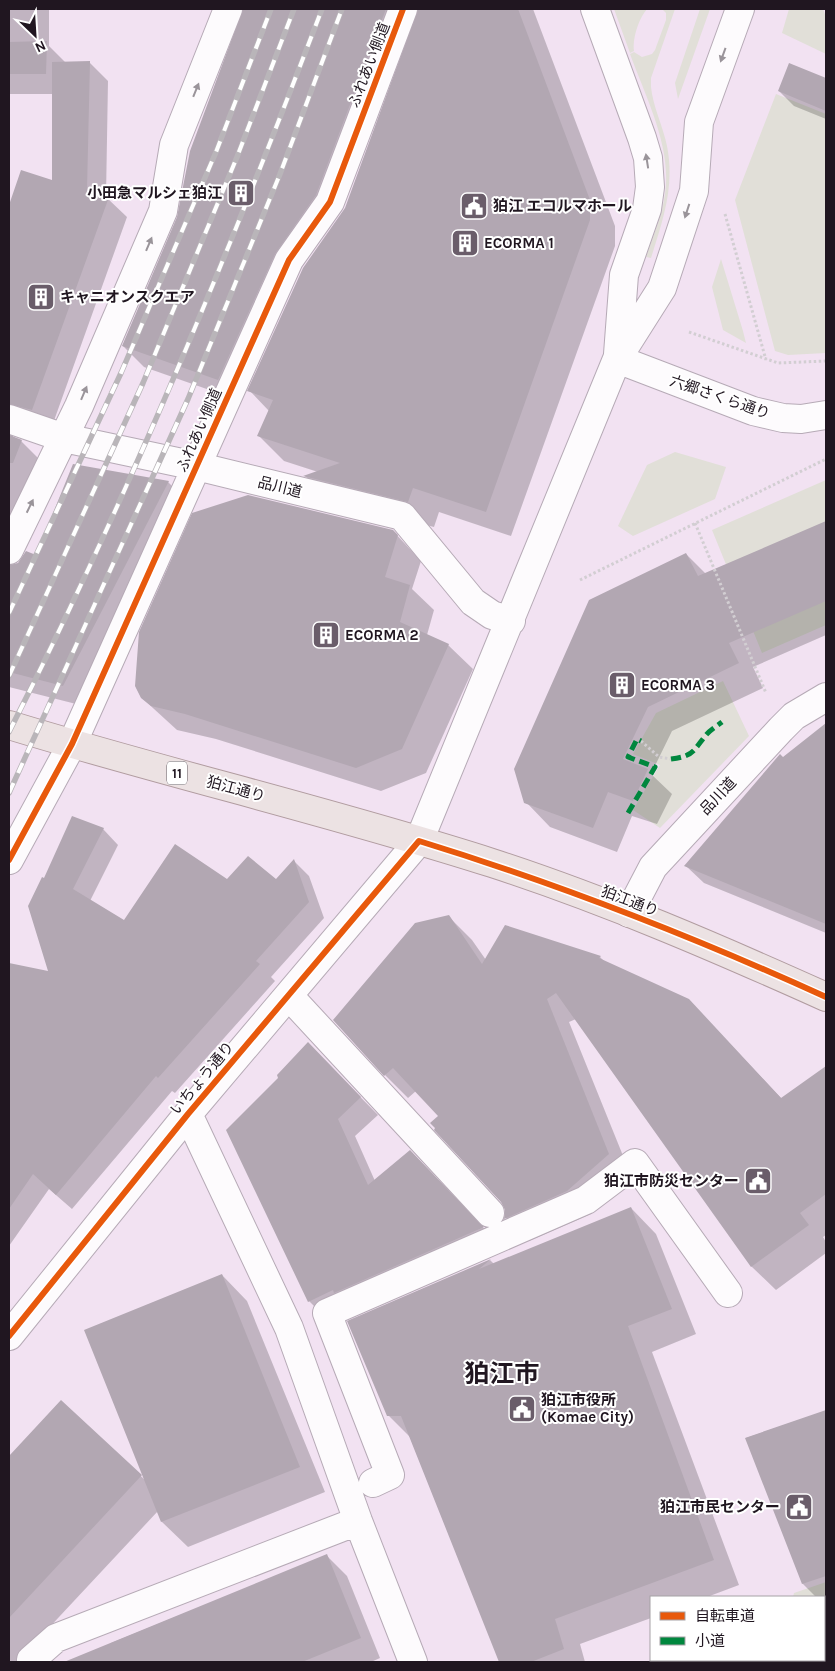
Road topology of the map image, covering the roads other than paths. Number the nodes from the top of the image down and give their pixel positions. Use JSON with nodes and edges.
{"nodes":[{"id":1,"x":228,"y":9,"type":"edge"},
{"id":2,"x":404,"y":9,"type":"edge"},
{"id":3,"x":594,"y":9,"type":"edge"},
{"id":4,"x":740,"y":9,"type":"edge"},
{"id":5,"x":617,"y":359,"type":"junction"},
{"id":6,"x":826,"y":414,"type":"edge"},
{"id":7,"x":9,"y":419,"type":"edge"},
{"id":8,"x":64,"y":438,"type":"junction"},
{"id":9,"x":196,"y":466,"type":"junction"},
{"id":10,"x":9,"y":550,"type":"edge"},
{"id":11,"x":511,"y":621,"type":"junction"},
{"id":12,"x":826,"y":696,"type":"edge"},
{"id":13,"x":9,"y":725,"type":"edge"},
{"id":14,"x":72,"y":744,"type":"junction"},
{"id":15,"x":420,"y":841,"type":"junction"},
{"id":16,"x":9,"y":860,"type":"edge"},
{"id":17,"x":629,"y":913,"type":"junction"},
{"id":18,"x":289,"y":996,"type":"junction"},
{"id":19,"x":826,"y":997,"type":"edge"},
{"id":20,"x":188,"y":1114,"type":"junction"},
{"id":21,"x":490,"y":1213,"type":"dead end"},
{"id":22,"x":728,"y":1293,"type":"dead end"},
{"id":23,"x":9,"y":1336,"type":"edge"},
{"id":24,"x":373,"y":1482,"type":"dead end"},
{"id":25,"x":358,"y":1521,"type":"junction"},
{"id":26,"x":24,"y":1659,"type":"edge"},
{"id":27,"x":413,"y":1662,"type":"edge"}],
"edges":[{"from":8,"to":1,"type":"street","one_way":true},
{"from":2,"to":9,"type":"street","name":"ふれあい側道"},
{"from":5,"to":3,"type":"street","one_way":true},
{"from":4,"to":5,"type":"street","one_way":true},
{"from":5,"to":6,"type":"street","name":"六郷さくら通り"},
{"from":5,"to":11,"type":"street","name":"いちょう通り"},
{"from":7,"to":8,"type":"street","name":"品川道"},
{"from":8,"to":9,"type":"street","name":"品川道"},
{"from":10,"to":8,"type":"street","one_way":true},
{"from":9,"to":11,"type":"street","name":"品川道"},
{"from":9,"to":14,"type":"street","name":"ふれあい側道"},
{"from":11,"to":15,"type":"street","name":"いちょう通り"},
{"from":12,"to":17,"type":"street","name":"品川道"},
{"from":13,"to":14,"type":"main road","name":"狛江通り","number":"11"},
{"from":14,"to":15,"type":"main road","name":"狛江通り","number":"11"},
{"from":14,"to":16,"type":"street","name":"ふれあい側道"},
{"from":15,"to":17,"type":"main road","name":"狛江通り","number":"11"},
{"from":15,"to":18,"type":"street","name":"いちょう通り"},
{"from":17,"to":19,"type":"main road","name":"狛江通り","number":"11"},
{"from":18,"to":20,"type":"street","name":"いちょう通り"},
{"from":18,"to":21,"type":"street"},
{"from":20,"to":23,"type":"street","name":"いちょう通り"},
{"from":20,"to":25,"type":"street"},
{"from":22,"to":24,"type":"street"},
{"from":25,"to":26,"type":"street"},
{"from":25,"to":27,"type":"street"}]}
